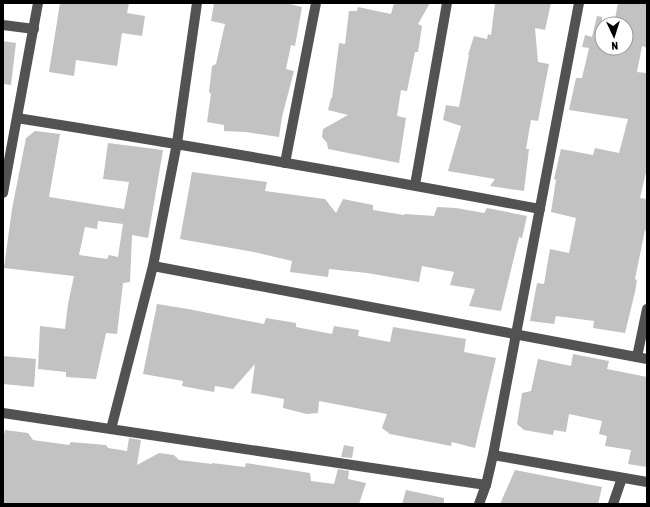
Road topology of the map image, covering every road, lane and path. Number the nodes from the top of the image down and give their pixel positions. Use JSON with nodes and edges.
{"nodes":[{"id":1,"x":38,"y":3,"type":"edge"},
{"id":2,"x":197,"y":3,"type":"edge"},
{"id":3,"x":316,"y":3,"type":"edge"},
{"id":4,"x":447,"y":3,"type":"edge"},
{"id":5,"x":579,"y":3,"type":"edge"},
{"id":6,"x":3,"y":25,"type":"edge"},
{"id":7,"x":34,"y":29,"type":"junction"},
{"id":8,"x":17,"y":118,"type":"junction"},
{"id":9,"x":8,"y":142,"type":"edge"},
{"id":10,"x":177,"y":143,"type":"junction"},
{"id":11,"x":285,"y":163,"type":"junction"},
{"id":12,"x":415,"y":185,"type":"junction"},
{"id":13,"x":3,"y":193,"type":"edge"},
{"id":14,"x":540,"y":209,"type":"junction"},
{"id":15,"x":153,"y":266,"type":"junction"},
{"id":16,"x":647,"y":309,"type":"edge"},
{"id":17,"x":516,"y":334,"type":"junction"},
{"id":18,"x":642,"y":358,"type":"edge"},
{"id":19,"x":3,"y":412,"type":"edge"},
{"id":20,"x":111,"y":429,"type":"junction"},
{"id":21,"x":493,"y":455,"type":"junction"},
{"id":22,"x":622,"y":478,"type":"junction"},
{"id":23,"x":647,"y":482,"type":"edge"},
{"id":24,"x":486,"y":485,"type":"junction"},
{"id":25,"x":479,"y":504,"type":"edge"},
{"id":26,"x":613,"y":504,"type":"edge"}],
"edges":[{"from":1,"to":7,"type":"street"},
{"from":2,"to":10,"type":"street"},
{"from":3,"to":11,"type":"street"},
{"from":4,"to":12,"type":"street"},
{"from":5,"to":14,"type":"street"},
{"from":6,"to":7,"type":"street"},
{"from":7,"to":8,"type":"street"},
{"from":8,"to":9,"type":"street"},
{"from":8,"to":10,"type":"street"},
{"from":9,"to":13,"type":"street"},
{"from":10,"to":11,"type":"street"},
{"from":10,"to":15,"type":"street"},
{"from":11,"to":12,"type":"street"},
{"from":12,"to":14,"type":"street"},
{"from":14,"to":17,"type":"street"},
{"from":15,"to":17,"type":"street"},
{"from":15,"to":20,"type":"street"},
{"from":16,"to":18,"type":"street"},
{"from":17,"to":18,"type":"street"},
{"from":17,"to":21,"type":"street"},
{"from":19,"to":20,"type":"street"},
{"from":20,"to":24,"type":"street"},
{"from":21,"to":22,"type":"street"},
{"from":21,"to":24,"type":"street"},
{"from":22,"to":23,"type":"street"},
{"from":22,"to":26,"type":"street"},
{"from":24,"to":25,"type":"street"}]}
